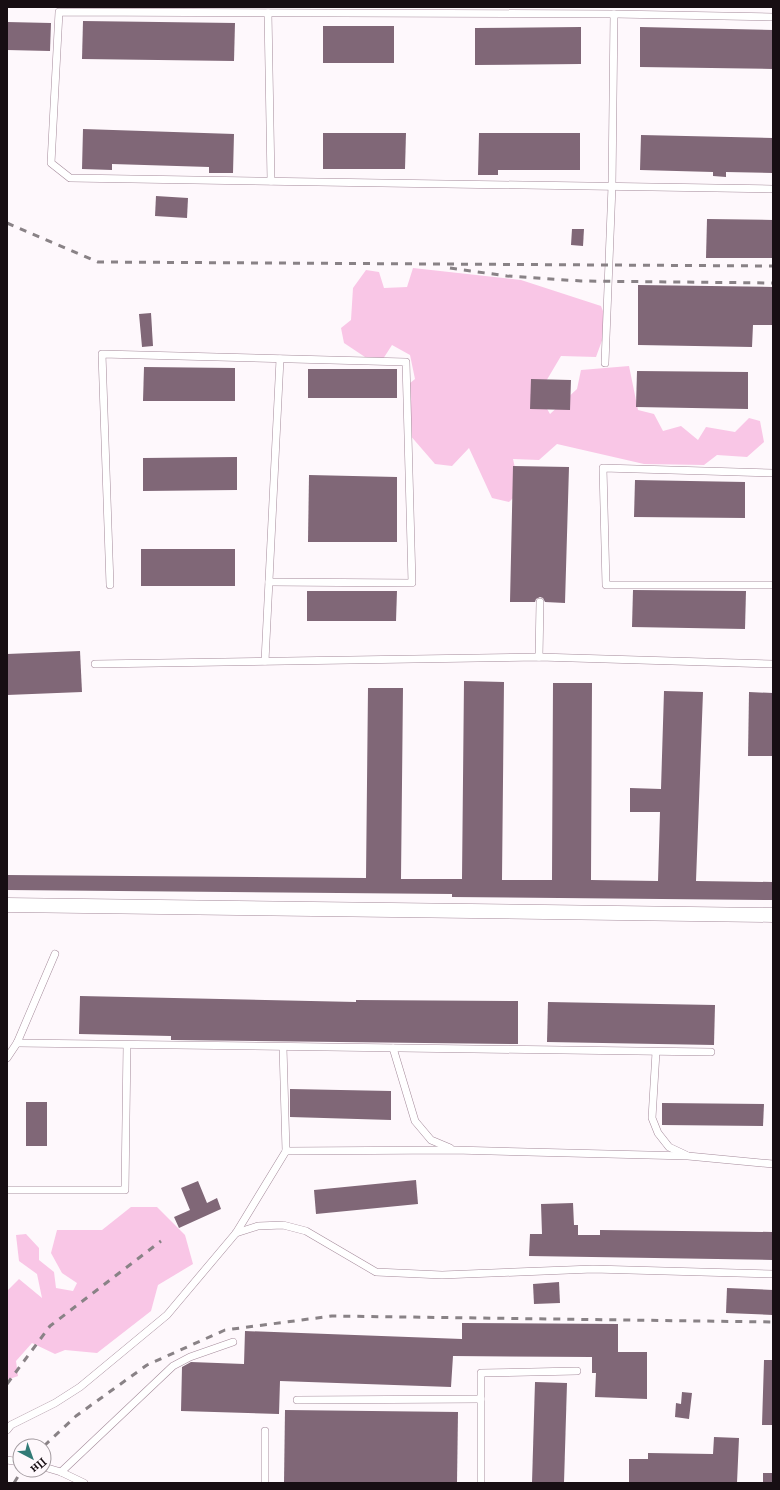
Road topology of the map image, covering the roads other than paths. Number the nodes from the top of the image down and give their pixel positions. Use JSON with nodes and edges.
{"nodes":[{"id":1,"x":268,"y":13,"type":"junction"},
{"id":2,"x":614,"y":14,"type":"junction"},
{"id":3,"x":773,"y":17,"type":"edge"},
{"id":4,"x":272,"y":181,"type":"junction"},
{"id":5,"x":612,"y":186,"type":"junction"},
{"id":6,"x":773,"y":189,"type":"edge"},
{"id":7,"x":280,"y":359,"type":"junction"},
{"id":8,"x":605,"y":363,"type":"dead end"},
{"id":9,"x":773,"y":473,"type":"edge"},
{"id":10,"x":269,"y":582,"type":"junction"},
{"id":11,"x":110,"y":585,"type":"dead end"},
{"id":12,"x":773,"y":585,"type":"edge"},
{"id":13,"x":540,"y":602,"type":"dead end"},
{"id":14,"x":539,"y":657,"type":"junction"},
{"id":15,"x":265,"y":661,"type":"junction"},
{"id":16,"x":95,"y":664,"type":"dead end"},
{"id":17,"x":773,"y":664,"type":"edge"},
{"id":18,"x":7,"y":905,"type":"edge"},
{"id":19,"x":773,"y":914,"type":"edge"},
{"id":20,"x":55,"y":954,"type":"dead end"},
{"id":21,"x":17,"y":1044,"type":"junction"},
{"id":22,"x":127,"y":1045,"type":"junction"},
{"id":23,"x":283,"y":1047,"type":"junction"},
{"id":24,"x":393,"y":1048,"type":"junction"},
{"id":25,"x":656,"y":1052,"type":"junction"},
{"id":26,"x":712,"y":1052,"type":"dead end"},
{"id":27,"x":7,"y":1058,"type":"edge"},
{"id":28,"x":454,"y":1150,"type":"junction"},
{"id":29,"x":286,"y":1151,"type":"junction"},
{"id":30,"x":688,"y":1156,"type":"junction"},
{"id":31,"x":773,"y":1164,"type":"edge"},
{"id":32,"x":7,"y":1190,"type":"edge"},
{"id":33,"x":236,"y":1233,"type":"junction"},
{"id":34,"x":773,"y":1274,"type":"edge"},
{"id":35,"x":234,"y":1342,"type":"dead end"},
{"id":36,"x":577,"y":1371,"type":"dead end"},
{"id":37,"x":481,"y":1399,"type":"junction"},
{"id":38,"x":297,"y":1400,"type":"dead end"},
{"id":39,"x":7,"y":1430,"type":"edge"},
{"id":40,"x":265,"y":1431,"type":"dead end"},
{"id":41,"x":52,"y":1469,"type":"edge"},
{"id":42,"x":61,"y":1472,"type":"junction"},
{"id":43,"x":84,"y":1483,"type":"edge"},
{"id":44,"x":265,"y":1483,"type":"edge"},
{"id":45,"x":481,"y":1483,"type":"edge"}],
"edges":[{"from":1,"to":2,"type":"lane"},
{"from":1,"to":4,"type":"lane"},
{"from":1,"to":4,"type":"lane"},
{"from":2,"to":3,"type":"lane"},
{"from":2,"to":5,"type":"lane"},
{"from":4,"to":5,"type":"lane"},
{"from":5,"to":6,"type":"lane"},
{"from":5,"to":8,"type":"lane"},
{"from":7,"to":10,"type":"lane"},
{"from":7,"to":10,"type":"lane"},
{"from":7,"to":11,"type":"lane"},
{"from":9,"to":12,"type":"lane"},
{"from":10,"to":15,"type":"lane"},
{"from":13,"to":14,"type":"lane"},
{"from":14,"to":15,"type":"lane"},
{"from":14,"to":17,"type":"lane"},
{"from":15,"to":16,"type":"lane"},
{"from":18,"to":19,"type":"street"},
{"from":20,"to":21,"type":"lane"},
{"from":21,"to":22,"type":"lane"},
{"from":21,"to":27,"type":"lane"},
{"from":22,"to":23,"type":"lane"},
{"from":22,"to":32,"type":"lane"},
{"from":23,"to":24,"type":"lane"},
{"from":23,"to":29,"type":"lane"},
{"from":24,"to":25,"type":"lane"},
{"from":24,"to":28,"type":"lane"},
{"from":25,"to":26,"type":"lane"},
{"from":25,"to":30,"type":"lane"},
{"from":28,"to":29,"type":"lane"},
{"from":28,"to":30,"type":"lane"},
{"from":29,"to":33,"type":"lane"},
{"from":30,"to":31,"type":"lane"},
{"from":33,"to":34,"type":"lane"},
{"from":33,"to":39,"type":"lane"},
{"from":35,"to":42,"type":"lane"},
{"from":36,"to":37,"type":"lane"},
{"from":37,"to":38,"type":"lane"},
{"from":37,"to":45,"type":"lane"},
{"from":40,"to":44,"type":"lane"},
{"from":41,"to":42,"type":"lane"},
{"from":42,"to":43,"type":"lane"}]}
